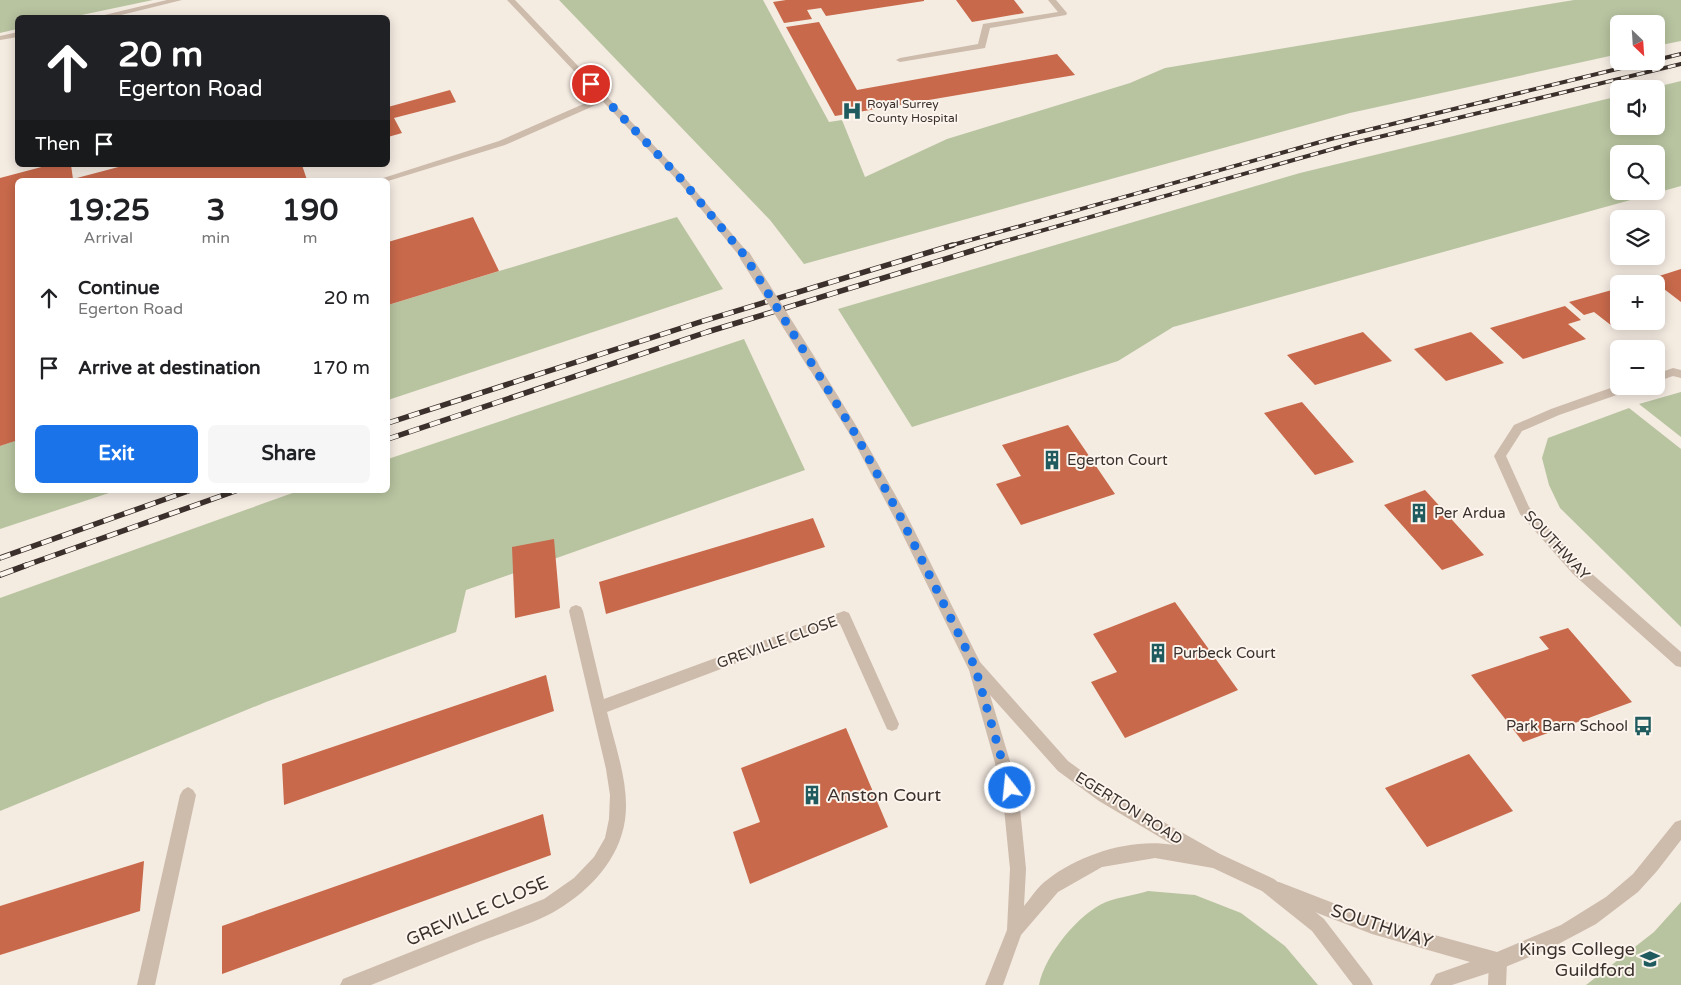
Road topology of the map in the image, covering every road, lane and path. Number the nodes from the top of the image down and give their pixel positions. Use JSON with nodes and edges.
{"nodes":[{"id":1,"x":178,"y":0,"type":"edge"},
{"id":2,"x":511,"y":0,"type":"edge"},
{"id":3,"x":1052,"y":0,"type":"edge"},
{"id":4,"x":110,"y":15,"type":"edge"},
{"id":5,"x":15,"y":35,"type":"edge"},
{"id":6,"x":0,"y":38,"type":"edge"},
{"id":7,"x":900,"y":60,"type":"dead end"},
{"id":8,"x":604,"y":98,"type":"junction"},
{"id":9,"x":388,"y":178,"type":"edge"},
{"id":10,"x":1681,"y":374,"type":"edge"},
{"id":11,"x":1665,"y":375,"type":"edge"},
{"id":12,"x":1610,"y":393,"type":"edge"},
{"id":13,"x":576,"y":611,"type":"dead end"},
{"id":14,"x":1681,"y":661,"type":"edge"},
{"id":15,"x":975,"y":667,"type":"junction"},
{"id":16,"x":599,"y":708,"type":"junction"},
{"id":17,"x":892,"y":724,"type":"dead end"},
{"id":18,"x":188,"y":795,"type":"dead end"},
{"id":19,"x":1681,"y":828,"type":"edge"},
{"id":20,"x":1214,"y":860,"type":"junction"},
{"id":21,"x":1268,"y":885,"type":"junction"},
{"id":22,"x":1015,"y":930,"type":"junction"},
{"id":23,"x":1498,"y":961,"type":"junction"},
{"id":24,"x":146,"y":985,"type":"edge"},
{"id":25,"x":349,"y":985,"type":"edge"},
{"id":26,"x":994,"y":985,"type":"edge"},
{"id":27,"x":1364,"y":985,"type":"edge"},
{"id":28,"x":1439,"y":985,"type":"edge"},
{"id":29,"x":1497,"y":985,"type":"edge"}],
"edges":[{"from":1,"to":4,"type":"street"},
{"from":2,"to":8,"type":"street","name":"EGERTON ROAD"},
{"from":3,"to":7,"type":"street"},
{"from":5,"to":6,"type":"street"},
{"from":8,"to":9,"type":"street"},
{"from":8,"to":15,"type":"street","name":"EGERTON ROAD","bridge":true},
{"from":10,"to":11,"type":"street"},
{"from":12,"to":14,"type":"street","name":"SOUTHWAY"},
{"from":13,"to":16,"type":"street","name":"GREVILLE CLOSE"},
{"from":15,"to":20,"type":"street","name":"EGERTON ROAD"},
{"from":15,"to":22,"type":"street"},
{"from":16,"to":17,"type":"street","name":"GREVILLE CLOSE"},
{"from":16,"to":25,"type":"street","name":"GREVILLE CLOSE"},
{"from":18,"to":24,"type":"street"},
{"from":19,"to":23,"type":"street"},
{"from":20,"to":21,"type":"street"},
{"from":20,"to":22,"type":"street"},
{"from":21,"to":23,"type":"street","name":"SOUTHWAY"},
{"from":21,"to":27,"type":"street"},
{"from":22,"to":26,"type":"street"},
{"from":23,"to":28,"type":"street"},
{"from":23,"to":29,"type":"street"}]}
